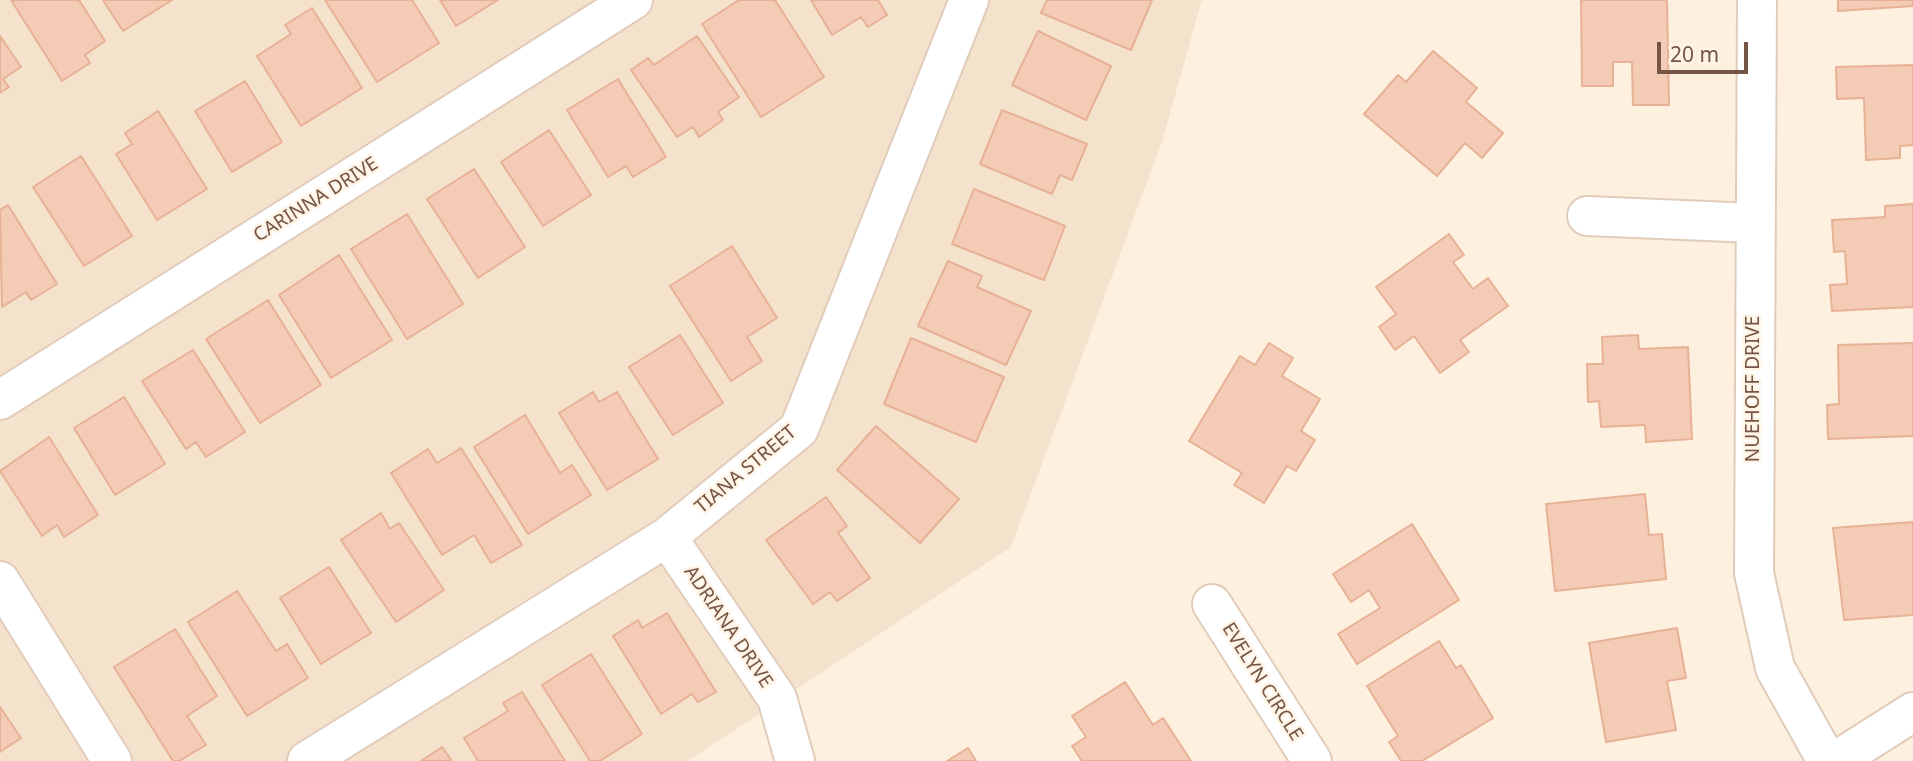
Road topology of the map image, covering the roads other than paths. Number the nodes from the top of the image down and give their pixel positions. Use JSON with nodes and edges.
{"nodes":[{"id":1,"x":633,"y":0,"type":"edge"},
{"id":2,"x":970,"y":0,"type":"edge"},
{"id":3,"x":1757,"y":0,"type":"edge"},
{"id":4,"x":1587,"y":216,"type":"dead end"},
{"id":5,"x":1755,"y":223,"type":"junction"},
{"id":6,"x":0,"y":400,"type":"edge"},
{"id":7,"x":667,"y":537,"type":"junction"},
{"id":8,"x":0,"y":581,"type":"edge"},
{"id":9,"x":1212,"y":604,"type":"dead end"},
{"id":10,"x":1913,"y":712,"type":"edge"},
{"id":11,"x":112,"y":761,"type":"edge"},
{"id":12,"x":307,"y":761,"type":"edge"},
{"id":13,"x":795,"y":761,"type":"edge"},
{"id":14,"x":1312,"y":761,"type":"edge"},
{"id":15,"x":1827,"y":761,"type":"edge"},
{"id":16,"x":1836,"y":761,"type":"edge"}],
"edges":[{"from":1,"to":6,"type":"street","name":"CARINNA DRIVE"},
{"from":2,"to":7,"type":"street","name":"TIANA STREET"},
{"from":3,"to":5,"type":"street","name":"NUEHOFF DRIVE"},
{"from":4,"to":5,"type":"street"},
{"from":5,"to":15,"type":"street","name":"NUEHOFF DRIVE"},
{"from":7,"to":12,"type":"street","name":"TIANA STREET"},
{"from":7,"to":13,"type":"street","name":"ADRIANA DRIVE"},
{"from":8,"to":11,"type":"street"},
{"from":9,"to":14,"type":"street","name":"EVELYN CIRCLE"},
{"from":10,"to":16,"type":"street"}]}
